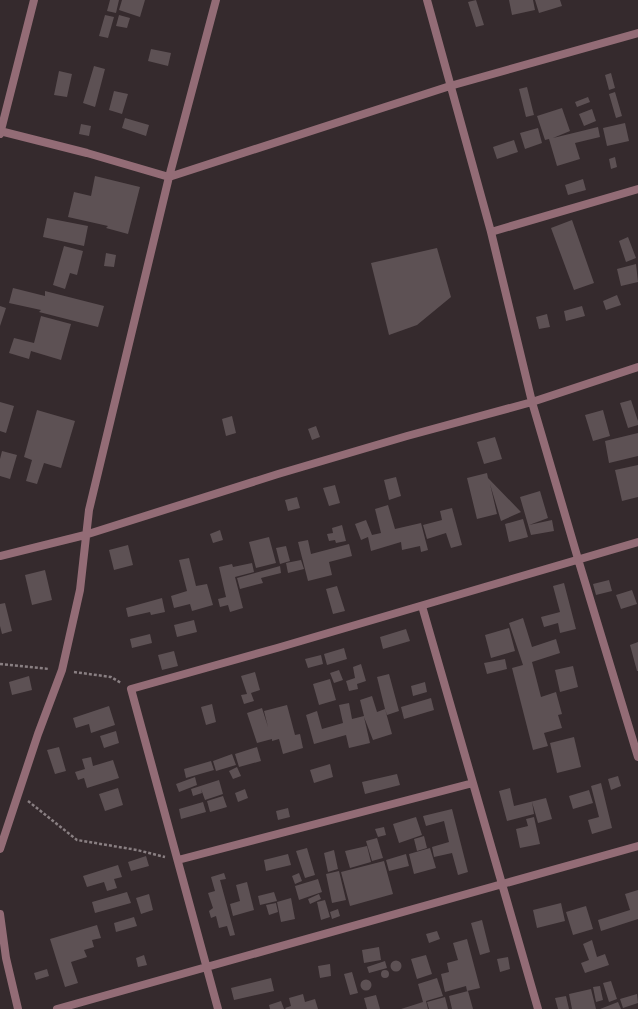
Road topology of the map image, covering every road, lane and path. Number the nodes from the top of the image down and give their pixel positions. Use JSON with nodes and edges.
{"nodes":[{"id":1,"x":34,"y":0,"type":"edge"},
{"id":2,"x":216,"y":0,"type":"edge"},
{"id":3,"x":427,"y":0,"type":"edge"},
{"id":4,"x":638,"y":33,"type":"edge"},
{"id":5,"x":450,"y":86,"type":"junction"},
{"id":6,"x":0,"y":132,"type":"edge"},
{"id":7,"x":169,"y":177,"type":"junction"},
{"id":8,"x":638,"y":189,"type":"edge"},
{"id":9,"x":491,"y":232,"type":"junction"},
{"id":10,"x":638,"y":367,"type":"edge"},
{"id":11,"x":532,"y":402,"type":"junction"},
{"id":12,"x":86,"y":534,"type":"junction"},
{"id":13,"x":638,"y":542,"type":"edge"},
{"id":14,"x":0,"y":556,"type":"edge"},
{"id":15,"x":578,"y":559,"type":"junction"},
{"id":16,"x":422,"y":606,"type":"junction"},
{"id":17,"x":638,"y":757,"type":"edge"},
{"id":18,"x":473,"y":783,"type":"junction"},
{"id":19,"x":18,"y":793,"type":"junction"},
{"id":20,"x":638,"y":846,"type":"edge"},
{"id":21,"x":0,"y":849,"type":"edge"},
{"id":22,"x":178,"y":860,"type":"junction"},
{"id":23,"x":502,"y":885,"type":"junction"},
{"id":24,"x":0,"y":914,"type":"edge"},
{"id":25,"x":206,"y":967,"type":"junction"},
{"id":26,"x":18,"y":1009,"type":"edge"},
{"id":27,"x":57,"y":1009,"type":"edge"},
{"id":28,"x":218,"y":1009,"type":"edge"},
{"id":29,"x":538,"y":1009,"type":"edge"}],
"edges":[{"from":1,"to":6,"type":"street"},
{"from":2,"to":7,"type":"street"},
{"from":3,"to":5,"type":"street"},
{"from":4,"to":5,"type":"street"},
{"from":5,"to":7,"type":"street"},
{"from":5,"to":9,"type":"street"},
{"from":6,"to":7,"type":"street"},
{"from":7,"to":12,"type":"street"},
{"from":8,"to":9,"type":"street"},
{"from":9,"to":11,"type":"street"},
{"from":10,"to":11,"type":"street"},
{"from":11,"to":12,"type":"street"},
{"from":11,"to":15,"type":"street"},
{"from":12,"to":14,"type":"street"},
{"from":12,"to":19,"type":"street"},
{"from":13,"to":15,"type":"street"},
{"from":15,"to":16,"type":"street"},
{"from":15,"to":17,"type":"street"},
{"from":16,"to":18,"type":"street"},
{"from":16,"to":22,"type":"street"},
{"from":18,"to":22,"type":"street"},
{"from":18,"to":23,"type":"street"},
{"from":19,"to":21,"type":"street"},
{"from":19,"to":22,"type":"path"},
{"from":20,"to":23,"type":"street"},
{"from":22,"to":25,"type":"street"},
{"from":23,"to":25,"type":"street"},
{"from":23,"to":29,"type":"street"},
{"from":24,"to":26,"type":"street"},
{"from":25,"to":27,"type":"street"},
{"from":25,"to":28,"type":"street"}]}
